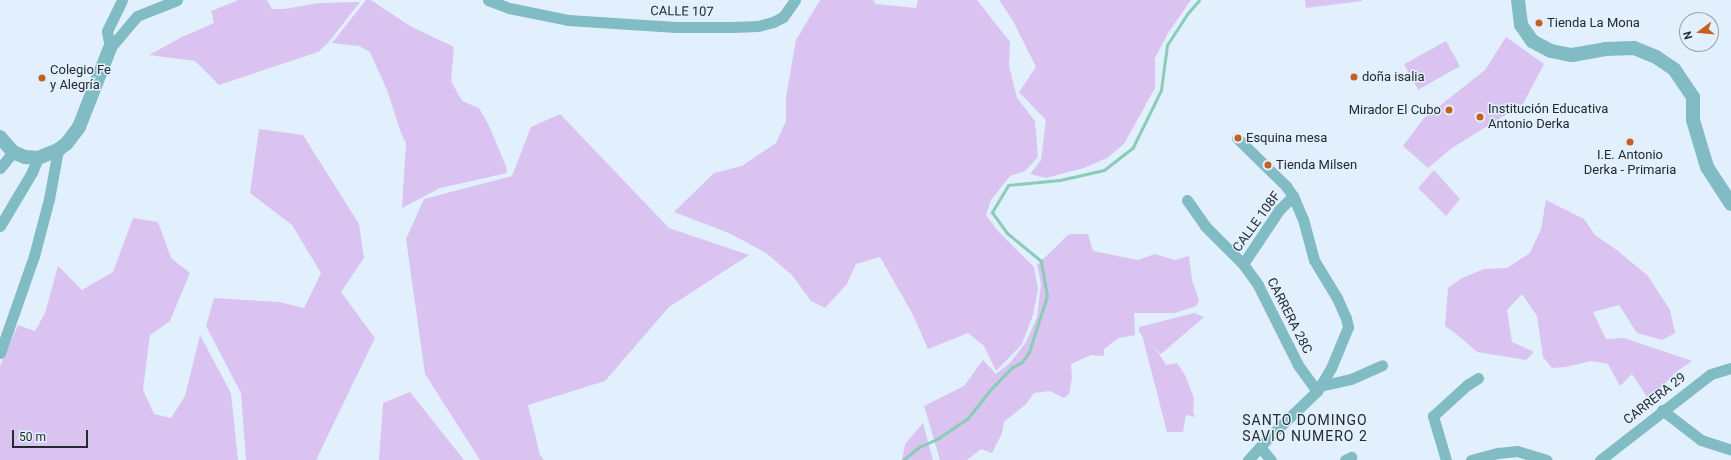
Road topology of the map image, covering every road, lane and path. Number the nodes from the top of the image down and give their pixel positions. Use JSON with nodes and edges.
{"nodes":[{"id":1,"x":122,"y":0,"type":"edge"},
{"id":2,"x":177,"y":0,"type":"edge"},
{"id":3,"x":488,"y":0,"type":"edge"},
{"id":4,"x":795,"y":0,"type":"edge"},
{"id":5,"x":1518,"y":0,"type":"edge"},
{"id":6,"x":110,"y":48,"type":"junction"},
{"id":7,"x":0,"y":136,"type":"edge"},
{"id":8,"x":1237,"y":138,"type":"dead end"},
{"id":9,"x":58,"y":150,"type":"junction"},
{"id":10,"x":12,"y":152,"type":"junction"},
{"id":11,"x":38,"y":158,"type":"junction"},
{"id":12,"x":0,"y":168,"type":"edge"},
{"id":13,"x":1293,"y":196,"type":"junction"},
{"id":14,"x":1187,"y":200,"type":"dead end"},
{"id":15,"x":1731,"y":204,"type":"edge"},
{"id":16,"x":0,"y":226,"type":"edge"},
{"id":17,"x":1243,"y":264,"type":"junction"},
{"id":18,"x":0,"y":353,"type":"edge"},
{"id":19,"x":1382,"y":365,"type":"dead end"},
{"id":20,"x":1731,"y":368,"type":"edge"},
{"id":21,"x":1478,"y":378,"type":"dead end"},
{"id":22,"x":1318,"y":389,"type":"junction"},
{"id":23,"x":1662,"y":410,"type":"junction"},
{"id":24,"x":1260,"y":447,"type":"junction"},
{"id":25,"x":1731,"y":450,"type":"edge"},
{"id":26,"x":1248,"y":460,"type":"edge"},
{"id":27,"x":1270,"y":460,"type":"edge"},
{"id":28,"x":1446,"y":460,"type":"edge"},
{"id":29,"x":1471,"y":460,"type":"edge"},
{"id":30,"x":1547,"y":460,"type":"edge"},
{"id":31,"x":1600,"y":460,"type":"edge"}],
"edges":[{"from":1,"to":6,"type":"street"},
{"from":2,"to":6,"type":"street"},
{"from":3,"to":4,"type":"street","name":"CALLE 107"},
{"from":5,"to":15,"type":"street"},
{"from":6,"to":9,"type":"street"},
{"from":7,"to":10,"type":"street"},
{"from":8,"to":13,"type":"street"},
{"from":9,"to":11,"type":"street"},
{"from":9,"to":18,"type":"street"},
{"from":10,"to":11,"type":"street"},
{"from":10,"to":12,"type":"street"},
{"from":11,"to":16,"type":"street"},
{"from":13,"to":17,"type":"street","name":"CALLE 108F"},
{"from":13,"to":22,"type":"street"},
{"from":14,"to":17,"type":"street","name":"CARRERA 28C"},
{"from":17,"to":22,"type":"street","name":"CARRERA 28C"},
{"from":19,"to":22,"type":"street"},
{"from":20,"to":23,"type":"street","name":"CARRERA 29"},
{"from":21,"to":28,"type":"street"},
{"from":22,"to":24,"type":"street"},
{"from":23,"to":25,"type":"street"},
{"from":23,"to":31,"type":"street","name":"CARRERA 29"},
{"from":24,"to":26,"type":"street"},
{"from":24,"to":27,"type":"street"},
{"from":29,"to":30,"type":"street"}]}
